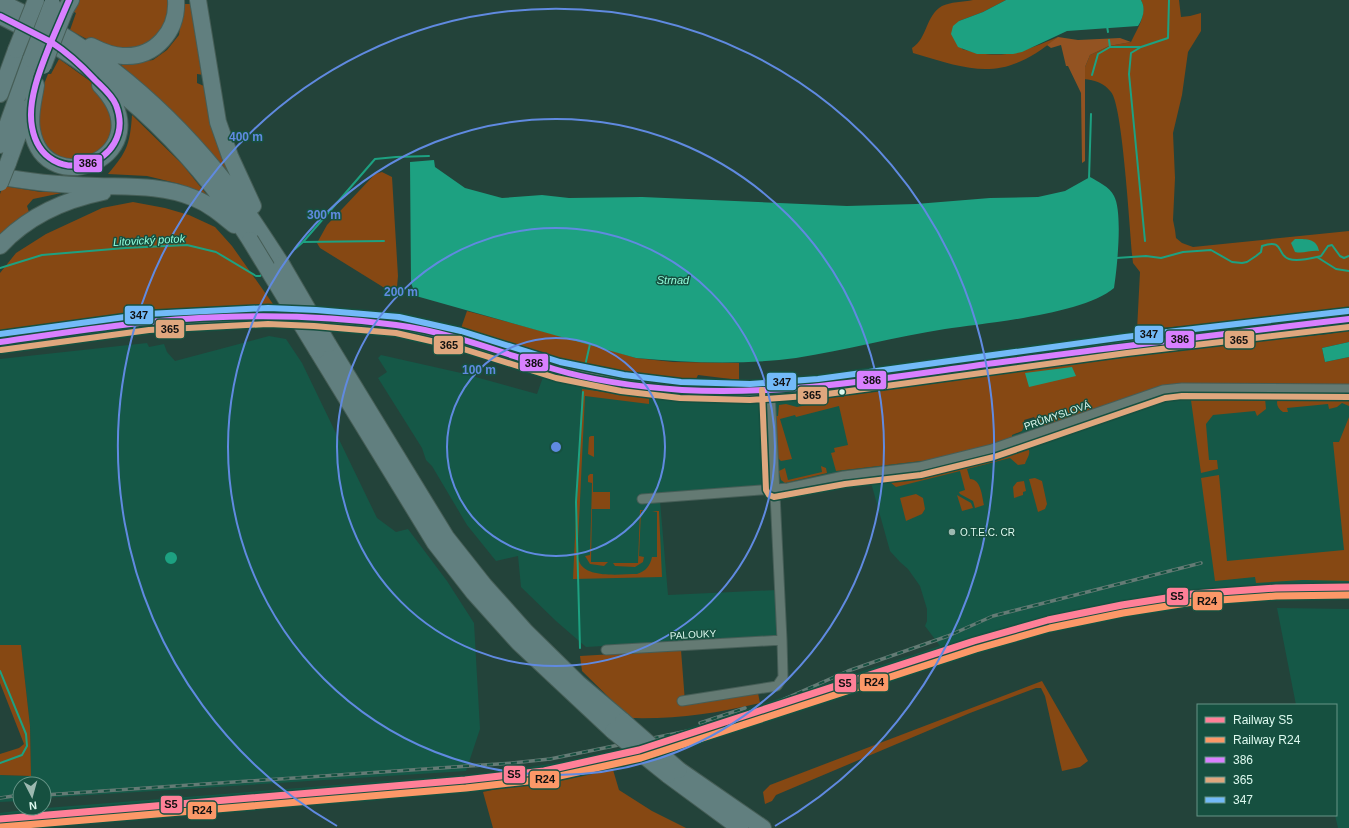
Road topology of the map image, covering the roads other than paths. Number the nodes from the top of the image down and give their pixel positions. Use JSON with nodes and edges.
{"nodes":[{"id":1,"x":36,"y":0,"type":"edge"},
{"id":2,"x":176,"y":0,"type":"edge"},
{"id":3,"x":198,"y":0,"type":"edge"},
{"id":4,"x":0,"y":2,"type":"edge"},
{"id":5,"x":62,"y":3,"type":"edge"},
{"id":6,"x":0,"y":16,"type":"edge"},
{"id":7,"x":54,"y":31,"type":"junction"},
{"id":8,"x":76,"y":59,"type":"junction"},
{"id":9,"x":37,"y":63,"type":"junction"},
{"id":10,"x":36,"y":85,"type":"junction"},
{"id":11,"x":0,"y":94,"type":"edge"},
{"id":12,"x":0,"y":146,"type":"edge"},
{"id":13,"x":4,"y":169,"type":"edge"},
{"id":14,"x":0,"y":183,"type":"edge"},
{"id":15,"x":133,"y":187,"type":"junction"},
{"id":16,"x":259,"y":235,"type":"junction"},
{"id":17,"x":0,"y":246,"type":"edge"},
{"id":18,"x":1349,"y":319,"type":"edge"},
{"id":19,"x":0,"y":342,"type":"edge"},
{"id":20,"x":323,"y":347,"type":"junction"},
{"id":21,"x":1349,"y":389,"type":"edge"},
{"id":22,"x":770,"y":390,"type":"junction"},
{"id":23,"x":774,"y":490,"type":"junction"},
{"id":24,"x":642,"y":499,"type":"dead end"},
{"id":25,"x":782,"y":640,"type":"junction"},
{"id":26,"x":606,"y":650,"type":"dead end"},
{"id":27,"x":682,"y":701,"type":"dead end"},
{"id":28,"x":674,"y":772,"type":"junction"},
{"id":29,"x":740,"y":828,"type":"edge"},
{"id":30,"x":763,"y":828,"type":"edge"}],
"edges":[{"from":1,"to":11,"type":"highway","bridge":true},
{"from":2,"to":7,"type":"highway"},
{"from":3,"to":16,"type":"highway"},
{"from":4,"to":7,"type":"highway"},
{"from":5,"to":9,"type":"highway","bridge":true},
{"from":6,"to":8,"type":"highway"},
{"from":7,"to":16,"type":"highway"},
{"from":8,"to":10,"type":"highway"},
{"from":8,"to":16,"type":"highway"},
{"from":9,"to":10,"type":"highway"},
{"from":9,"to":12,"type":"highway"},
{"from":10,"to":13,"type":"highway"},
{"from":13,"to":14,"type":"highway","bridge":true},
{"from":13,"to":15,"type":"highway"},
{"from":15,"to":16,"type":"highway"},
{"from":15,"to":17,"type":"highway"},
{"from":16,"to":20,"type":"highway","bridge":true},
{"from":16,"to":20,"type":"highway","bridge":true},
{"from":18,"to":22,"type":"main road"},
{"from":19,"to":22,"type":"main road"},
{"from":20,"to":28,"type":"highway","bridge":true},
{"from":21,"to":23,"type":"street","name":"PRŮMYSLOVÁ"},
{"from":22,"to":23,"type":"street"},
{"from":23,"to":24,"type":"street"},
{"from":23,"to":25,"type":"street"},
{"from":25,"to":26,"type":"street","name":"PALOUKY"},
{"from":25,"to":27,"type":"street"},
{"from":28,"to":29,"type":"highway"},
{"from":28,"to":30,"type":"highway"}]}
